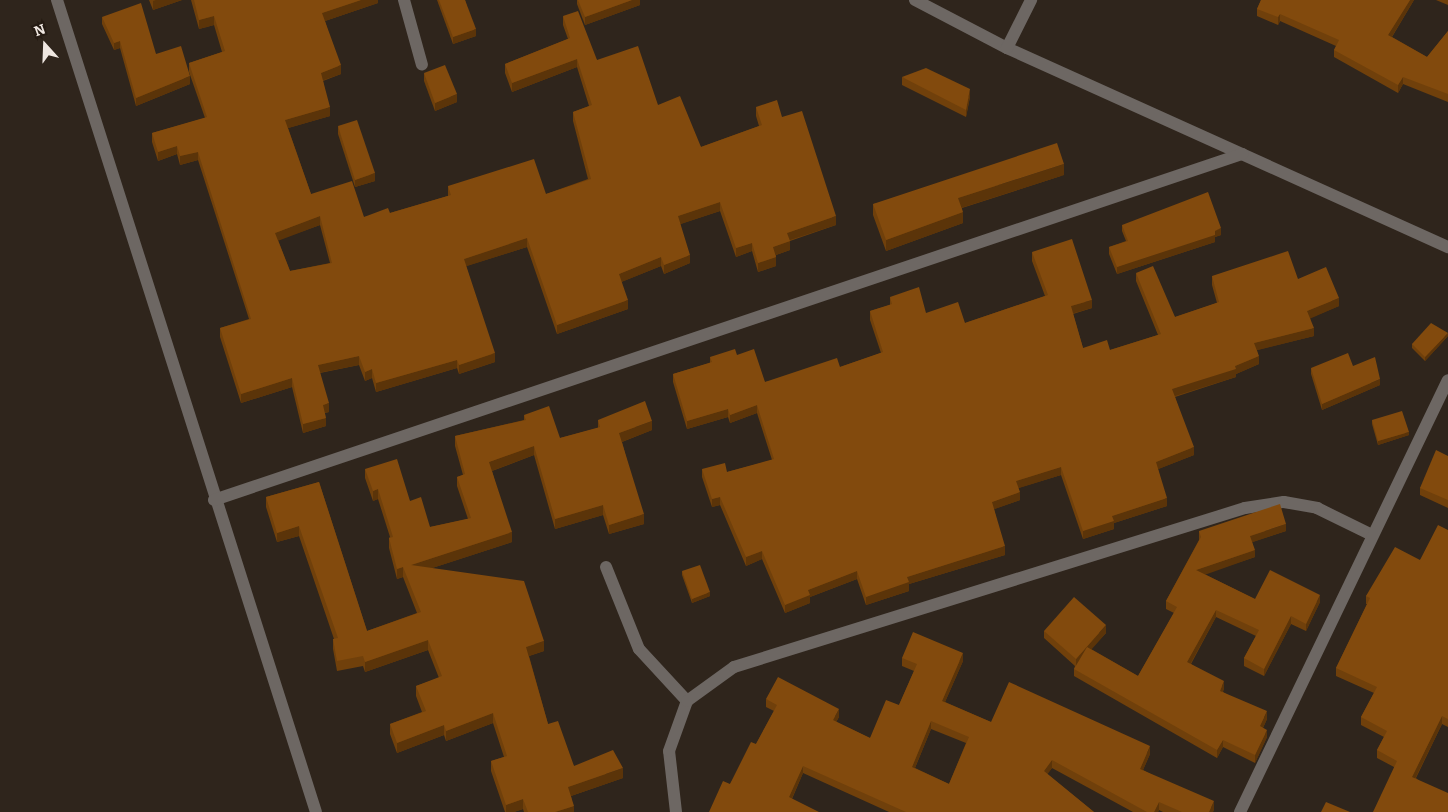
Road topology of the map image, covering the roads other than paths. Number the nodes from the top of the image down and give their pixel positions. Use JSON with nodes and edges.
{"nodes":[{"id":1,"x":57,"y":0,"type":"edge"},
{"id":2,"x":404,"y":0,"type":"edge"},
{"id":3,"x":915,"y":0,"type":"edge"},
{"id":4,"x":1031,"y":0,"type":"edge"},
{"id":5,"x":1007,"y":48,"type":"junction"},
{"id":6,"x":422,"y":65,"type":"dead end"},
{"id":7,"x":1242,"y":154,"type":"junction"},
{"id":8,"x":1448,"y":247,"type":"edge"},
{"id":9,"x":1448,"y":380,"type":"edge"},
{"id":10,"x":214,"y":500,"type":"junction"},
{"id":11,"x":1372,"y":535,"type":"junction"},
{"id":12,"x":606,"y":566,"type":"dead end"},
{"id":13,"x":687,"y":701,"type":"junction"},
{"id":14,"x":316,"y":812,"type":"edge"},
{"id":15,"x":676,"y":812,"type":"edge"},
{"id":16,"x":1240,"y":812,"type":"edge"}],
"edges":[{"from":1,"to":10,"type":"street"},
{"from":2,"to":6,"type":"street"},
{"from":3,"to":5,"type":"street"},
{"from":4,"to":5,"type":"street"},
{"from":5,"to":7,"type":"street"},
{"from":7,"to":8,"type":"street"},
{"from":7,"to":10,"type":"street"},
{"from":9,"to":11,"type":"street"},
{"from":10,"to":14,"type":"street"},
{"from":11,"to":13,"type":"street"},
{"from":11,"to":16,"type":"street"},
{"from":12,"to":13,"type":"street"},
{"from":13,"to":15,"type":"street"}]}
